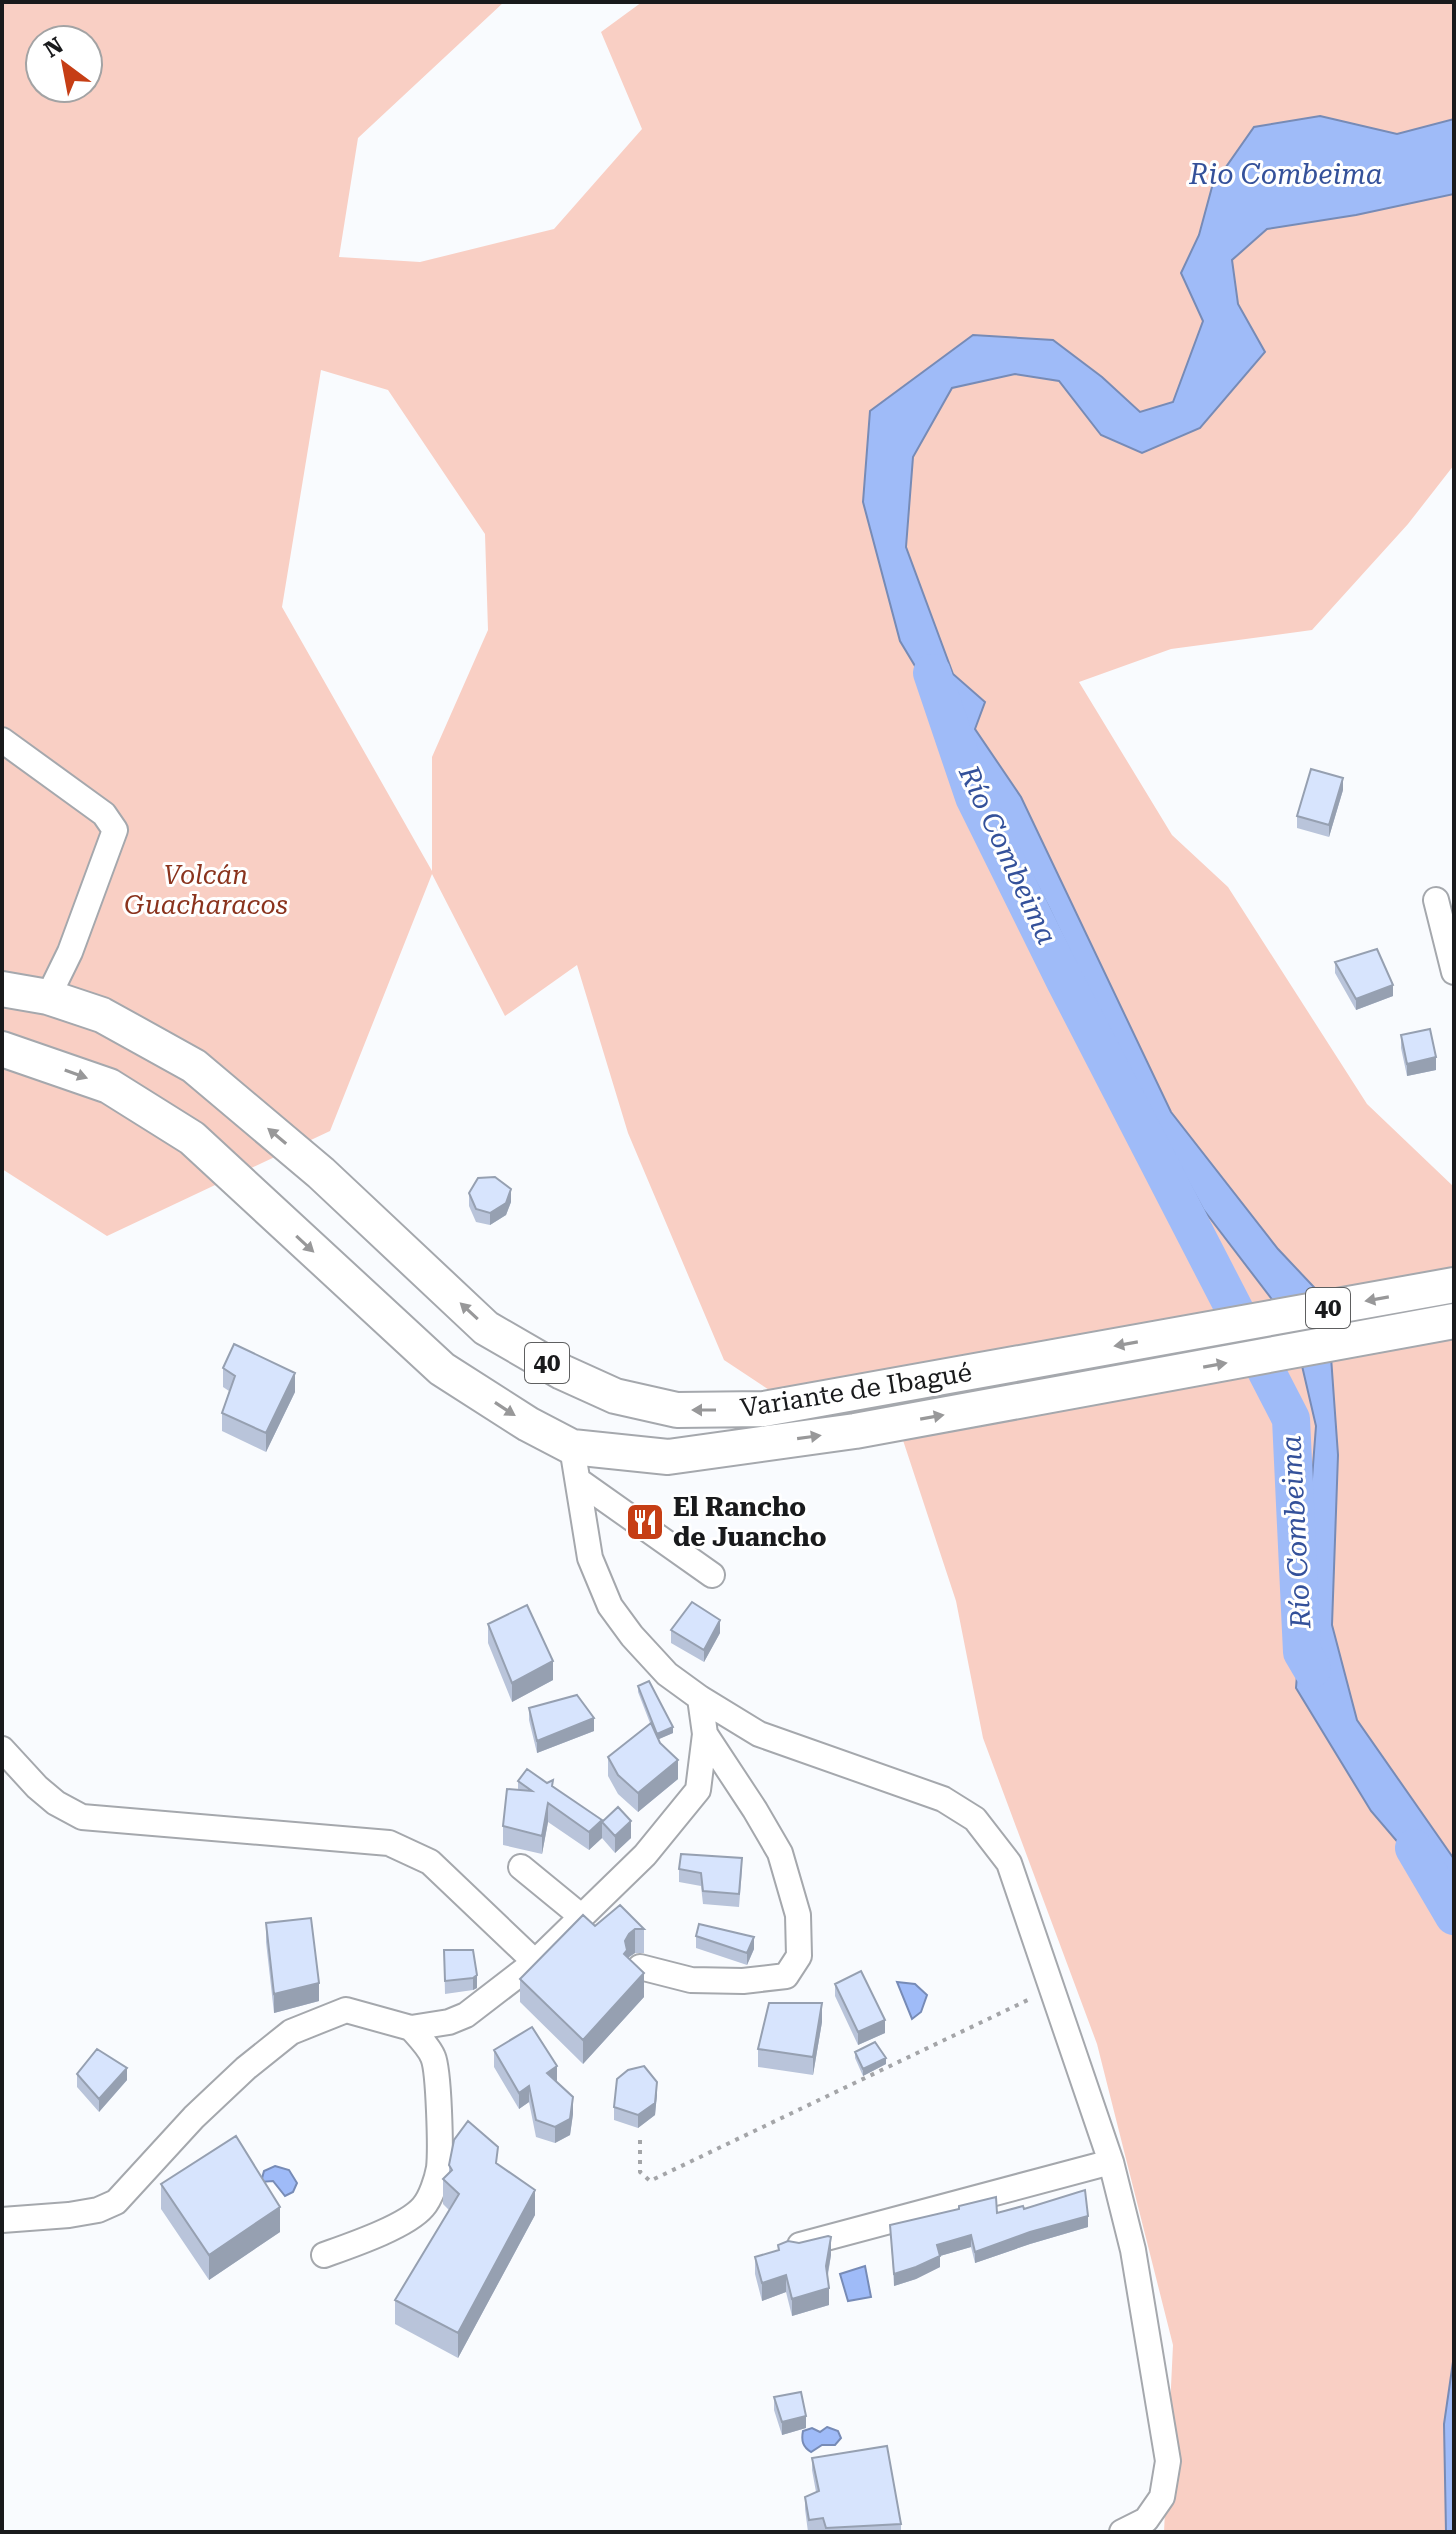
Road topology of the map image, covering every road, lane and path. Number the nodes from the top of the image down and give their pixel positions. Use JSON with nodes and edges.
{"nodes":[{"id":1,"x":2,"y":740,"type":"edge"},
{"id":2,"x":1436,"y":900,"type":"dead end"},
{"id":3,"x":1454,"y":972,"type":"edge"},
{"id":4,"x":2,"y":989,"type":"edge"},
{"id":5,"x":48,"y":997,"type":"junction"},
{"id":6,"x":2,"y":1049,"type":"edge"},
{"id":7,"x":1454,"y":1285,"type":"edge"},
{"id":8,"x":1454,"y":1321,"type":"edge"},
{"id":9,"x":572,"y":1447,"type":"junction"},
{"id":10,"x":579,"y":1481,"type":"junction"},
{"id":11,"x":712,"y":1575,"type":"dead end"},
{"id":12,"x":700,"y":1698,"type":"junction"},
{"id":13,"x":705,"y":1734,"type":"junction"},
{"id":14,"x":2,"y":1749,"type":"edge"},
{"id":15,"x":521,"y":1867,"type":"dead end"},
{"id":16,"x":582,"y":1917,"type":"junction"},
{"id":17,"x":535,"y":1962,"type":"junction"},
{"id":18,"x":640,"y":1967,"type":"edge"},
{"id":19,"x":1052,"y":1989,"type":"junction"},
{"id":20,"x":411,"y":2028,"type":"junction"},
{"id":21,"x":640,"y":2140,"type":"dead end"},
{"id":22,"x":1111,"y":2162,"type":"junction"},
{"id":23,"x":2,"y":2220,"type":"edge"},
{"id":24,"x":795,"y":2246,"type":"edge"},
{"id":25,"x":324,"y":2255,"type":"dead end"},
{"id":26,"x":1122,"y":2532,"type":"edge"}],
"edges":[{"from":1,"to":5,"type":"street"},
{"from":2,"to":3,"type":"street"},
{"from":4,"to":5,"type":"highway","name":"Variante de Ibagué","number":"40"},
{"from":7,"to":5,"type":"highway","name":"Variante de Ibagué","number":"40","one_way":true},
{"from":6,"to":9,"type":"highway","name":"Variante de Ibagué","number":"40","one_way":true},
{"from":9,"to":8,"type":"highway","name":"Variante de Ibagué","number":"40","one_way":true},
{"from":9,"to":10,"type":"street"},
{"from":10,"to":11,"type":"street"},
{"from":10,"to":12,"type":"street"},
{"from":12,"to":13,"type":"street"},
{"from":12,"to":19,"type":"street"},
{"from":13,"to":16,"type":"street"},
{"from":13,"to":18,"type":"street"},
{"from":14,"to":17,"type":"street"},
{"from":15,"to":16,"type":"street"},
{"from":16,"to":17,"type":"street"},
{"from":17,"to":20,"type":"street"},
{"from":19,"to":21,"type":"path"},
{"from":19,"to":22,"type":"street"},
{"from":20,"to":23,"type":"street"},
{"from":20,"to":25,"type":"street"},
{"from":22,"to":24,"type":"street"},
{"from":22,"to":26,"type":"street"}]}
